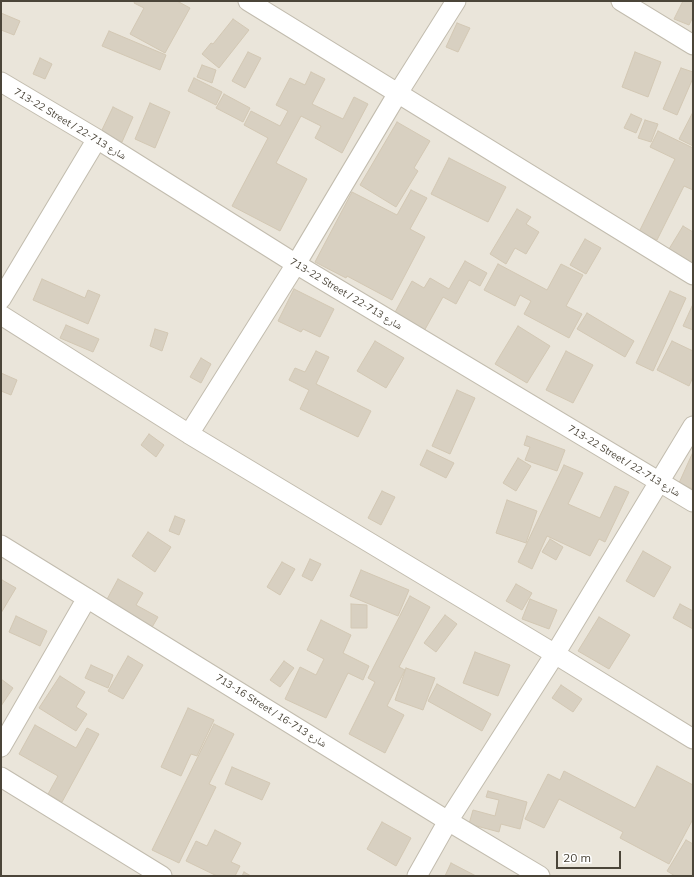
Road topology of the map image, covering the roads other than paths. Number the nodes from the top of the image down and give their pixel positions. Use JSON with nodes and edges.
{"nodes":[{"id":1,"x":248,"y":1,"type":"edge"},
{"id":2,"x":456,"y":1,"type":"edge"},
{"id":3,"x":621,"y":1,"type":"edge"},
{"id":4,"x":693,"y":45,"type":"edge"},
{"id":5,"x":1,"y":82,"type":"edge"},
{"id":6,"x":398,"y":93,"type":"junction"},
{"id":7,"x":97,"y":140,"type":"junction"},
{"id":8,"x":296,"y":264,"type":"junction"},
{"id":9,"x":693,"y":274,"type":"edge"},
{"id":10,"x":1,"y":299,"type":"edge"},
{"id":11,"x":1,"y":314,"type":"edge"},
{"id":12,"x":693,"y":426,"type":"edge"},
{"id":13,"x":189,"y":434,"type":"junction"},
{"id":14,"x":659,"y":482,"type":"junction"},
{"id":15,"x":693,"y":502,"type":"edge"},
{"id":16,"x":1,"y":545,"type":"edge"},
{"id":17,"x":87,"y":598,"type":"junction"},
{"id":18,"x":555,"y":654,"type":"junction"},
{"id":19,"x":693,"y":739,"type":"edge"},
{"id":20,"x":1,"y":747,"type":"edge"},
{"id":21,"x":1,"y":777,"type":"edge"},
{"id":22,"x":448,"y":821,"type":"junction"},
{"id":23,"x":162,"y":876,"type":"edge"},
{"id":24,"x":417,"y":876,"type":"edge"},
{"id":25,"x":540,"y":876,"type":"edge"}],
"edges":[{"from":1,"to":6,"type":"street"},
{"from":2,"to":6,"type":"street"},
{"from":3,"to":4,"type":"street"},
{"from":5,"to":7,"type":"street","name":"713-22 Street / شارع 713-22"},
{"from":6,"to":8,"type":"street"},
{"from":6,"to":9,"type":"street"},
{"from":7,"to":8,"type":"street","name":"713-22 Street / شارع 713-22"},
{"from":7,"to":10,"type":"street"},
{"from":8,"to":13,"type":"street"},
{"from":8,"to":14,"type":"street","name":"713-22 Street / شارع 713-22"},
{"from":11,"to":13,"type":"street"},
{"from":12,"to":14,"type":"street"},
{"from":13,"to":18,"type":"street"},
{"from":14,"to":15,"type":"street","name":"713-22 Street / شارع 713-22"},
{"from":14,"to":18,"type":"street"},
{"from":16,"to":17,"type":"street","name":"713-16 Street / شارع 713-16"},
{"from":17,"to":20,"type":"street"},
{"from":17,"to":22,"type":"street","name":"713-16 Street / شارع 713-16"},
{"from":18,"to":19,"type":"street"},
{"from":18,"to":22,"type":"street"},
{"from":21,"to":23,"type":"street"},
{"from":22,"to":24,"type":"street"},
{"from":22,"to":25,"type":"street","name":"713-16 Street / شارع 713-16"}]}
